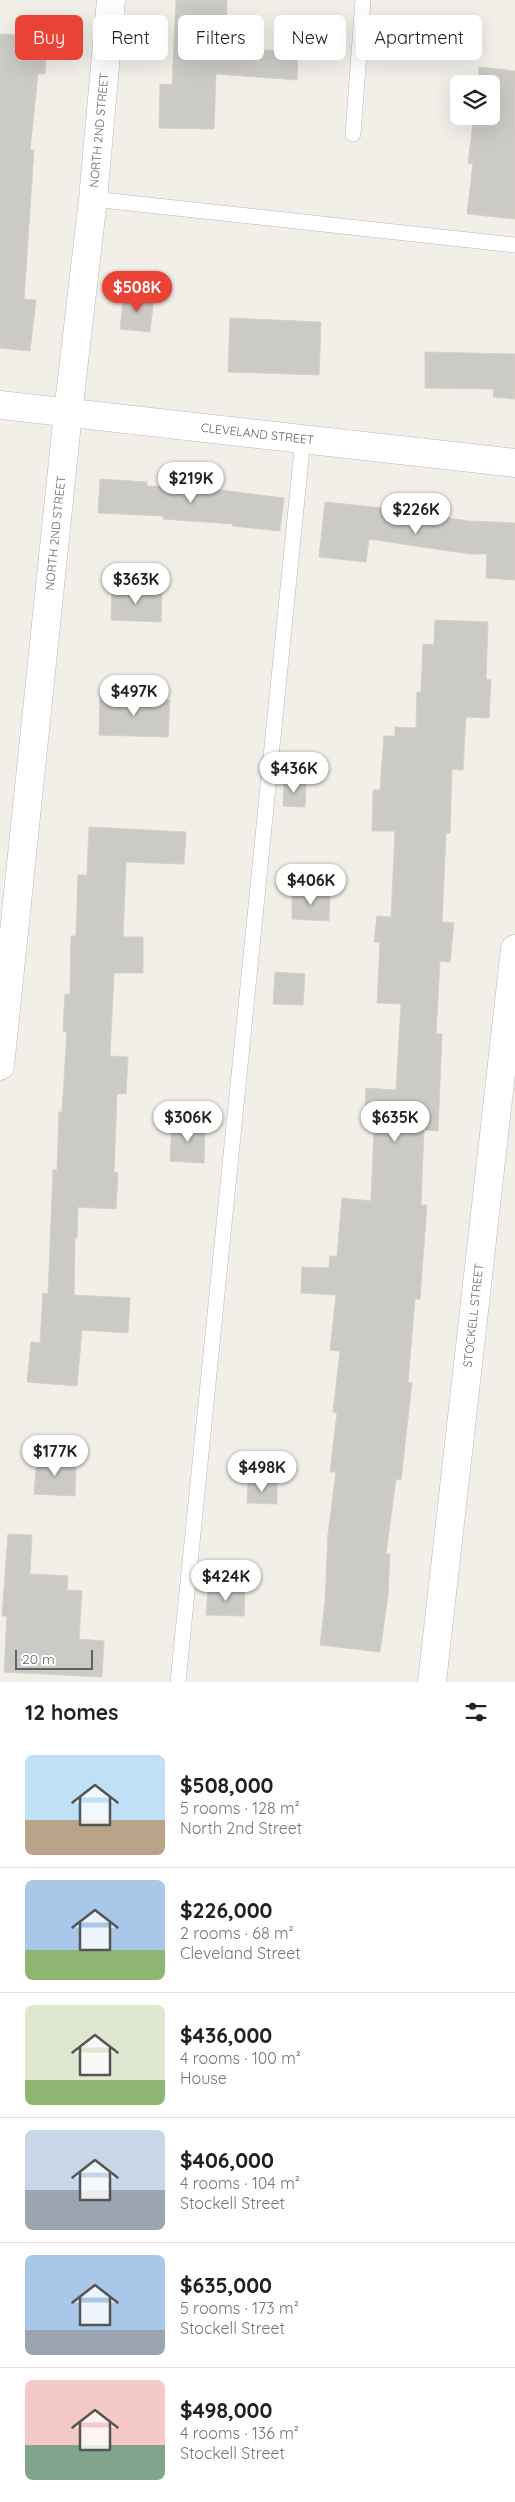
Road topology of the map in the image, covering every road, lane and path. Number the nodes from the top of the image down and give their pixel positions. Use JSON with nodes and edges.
{"nodes":[{"id":1,"x":111,"y":0,"type":"edge"},
{"id":2,"x":363,"y":0,"type":"edge"},
{"id":3,"x":353,"y":134,"type":"dead end"},
{"id":4,"x":93,"y":199,"type":"junction"},
{"id":5,"x":515,"y":246,"type":"edge"},
{"id":6,"x":0,"y":405,"type":"edge"},
{"id":7,"x":68,"y":413,"type":"junction"},
{"id":8,"x":303,"y":439,"type":"junction"},
{"id":9,"x":515,"y":463,"type":"edge"},
{"id":10,"x":515,"y":949,"type":"edge"},
{"id":11,"x":0,"y":1066,"type":"edge"},
{"id":12,"x":178,"y":1682,"type":"edge"},
{"id":13,"x":432,"y":1682,"type":"edge"}],
"edges":[{"from":1,"to":4,"type":"street","name":"NORTH 2ND STREET"},
{"from":2,"to":3,"type":"lane"},
{"from":4,"to":5,"type":"lane"},
{"from":4,"to":7,"type":"street","name":"NORTH 2ND STREET"},
{"from":6,"to":7,"type":"street","name":"CLEVELAND STREET"},
{"from":7,"to":8,"type":"street","name":"CLEVELAND STREET"},
{"from":7,"to":11,"type":"street","name":"NORTH 2ND STREET"},
{"from":8,"to":9,"type":"street","name":"CLEVELAND STREET"},
{"from":8,"to":12,"type":"lane"},
{"from":10,"to":13,"type":"street","name":"STOCKELL STREET"}]}
